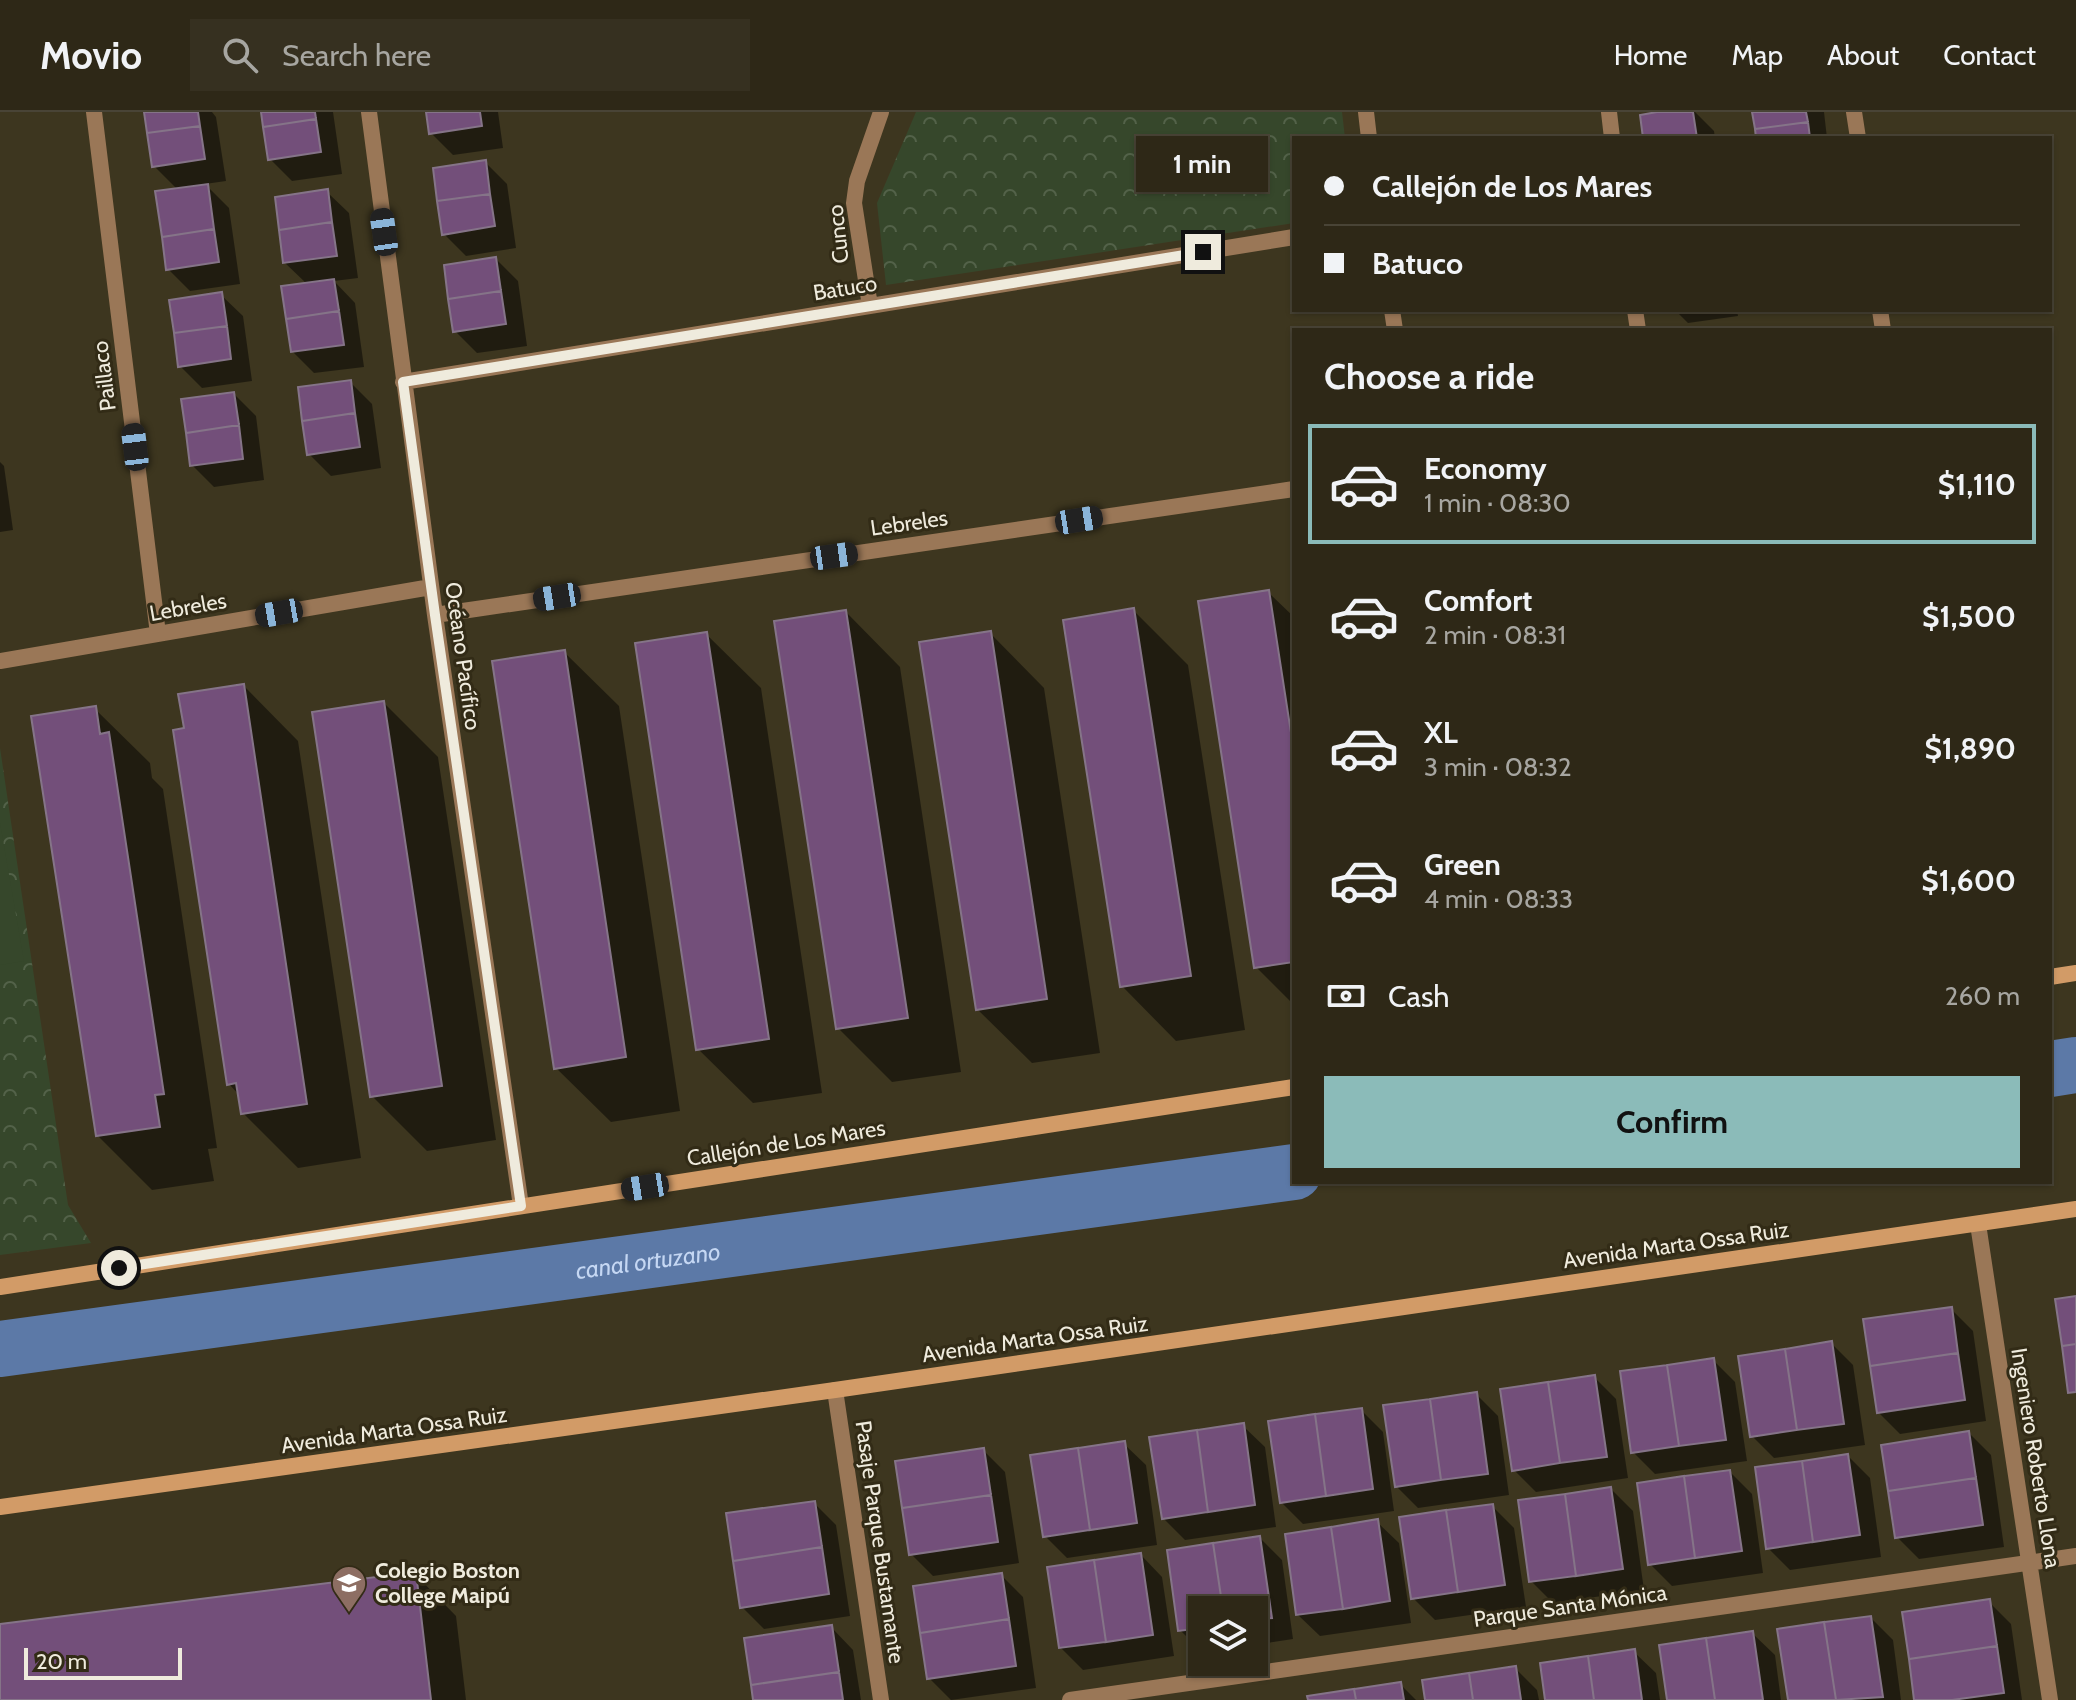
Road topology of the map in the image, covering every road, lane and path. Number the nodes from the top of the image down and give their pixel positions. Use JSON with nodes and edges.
{"nodes":[{"id":1,"x":94,"y":112,"type":"edge"},
{"id":2,"x":369,"y":112,"type":"edge"},
{"id":3,"x":881,"y":112,"type":"edge"},
{"id":4,"x":1366,"y":112,"type":"edge"},
{"id":5,"x":1609,"y":112,"type":"edge"},
{"id":6,"x":1854,"y":112,"type":"edge"},
{"id":7,"x":1369,"y":136,"type":"edge"},
{"id":8,"x":1612,"y":136,"type":"edge"},
{"id":9,"x":1858,"y":136,"type":"edge"},
{"id":10,"x":1292,"y":237,"type":"edge"},
{"id":11,"x":870,"y":306,"type":"junction"},
{"id":12,"x":403,"y":382,"type":"junction"},
{"id":13,"x":1292,"y":489,"type":"edge"},
{"id":14,"x":431,"y":587,"type":"junction"},
{"id":15,"x":435,"y":615,"type":"junction"},
{"id":16,"x":158,"y":634,"type":"junction"},
{"id":17,"x":0,"y":661,"type":"edge"},
{"id":18,"x":2076,"y":973,"type":"edge"},
{"id":19,"x":2052,"y":977,"type":"edge"},
{"id":20,"x":1292,"y":1087,"type":"edge"},
{"id":21,"x":521,"y":1206,"type":"junction"},
{"id":22,"x":2076,"y":1209,"type":"edge"},
{"id":23,"x":1978,"y":1224,"type":"junction"},
{"id":24,"x":0,"y":1287,"type":"edge"},
{"id":25,"x":835,"y":1390,"type":"junction"},
{"id":26,"x":0,"y":1507,"type":"edge"},
{"id":27,"x":2076,"y":1556,"type":"edge"},
{"id":28,"x":2030,"y":1563,"type":"junction"},
{"id":29,"x":881,"y":1700,"type":"edge"},
{"id":30,"x":1070,"y":1700,"type":"edge"},
{"id":31,"x":2050,"y":1700,"type":"edge"}],
"edges":[{"from":1,"to":16,"type":"street","name":"Paillaco"},
{"from":2,"to":12,"type":"street","name":"Océano Pacífico"},
{"from":3,"to":11,"type":"street","name":"Cunco"},
{"from":4,"to":7,"type":"street"},
{"from":5,"to":8,"type":"street"},
{"from":6,"to":9,"type":"street"},
{"from":10,"to":11,"type":"street","name":"Batuco"},
{"from":11,"to":12,"type":"street","name":"Batuco"},
{"from":12,"to":14,"type":"street","name":"Océano Pacífico"},
{"from":13,"to":15,"type":"street","name":"Lebreles"},
{"from":14,"to":15,"type":"street","name":"Océano Pacífico"},
{"from":14,"to":16,"type":"street","name":"Lebreles"},
{"from":15,"to":21,"type":"street","name":"Océano Pacífico"},
{"from":16,"to":17,"type":"street","name":"Lebreles"},
{"from":18,"to":19,"type":"street"},
{"from":20,"to":21,"type":"street","name":"Callejón de Los Mares"},
{"from":21,"to":24,"type":"street","name":"Callejón de Los Mares"},
{"from":22,"to":23,"type":"street","name":"Avenida Marta Ossa Ruiz"},
{"from":23,"to":25,"type":"street","name":"Avenida Marta Ossa Ruiz"},
{"from":23,"to":28,"type":"street","name":"Ingeniero Roberto Llona"},
{"from":25,"to":26,"type":"street","name":"Avenida Marta Ossa Ruiz"},
{"from":25,"to":29,"type":"street","name":"Pasaje Parque Bustamante"},
{"from":27,"to":28,"type":"street","name":"Parque Santa Mónica"},
{"from":28,"to":30,"type":"street","name":"Parque Santa Mónica"},
{"from":28,"to":31,"type":"street","name":"Ingeniero Roberto Llona"}]}
